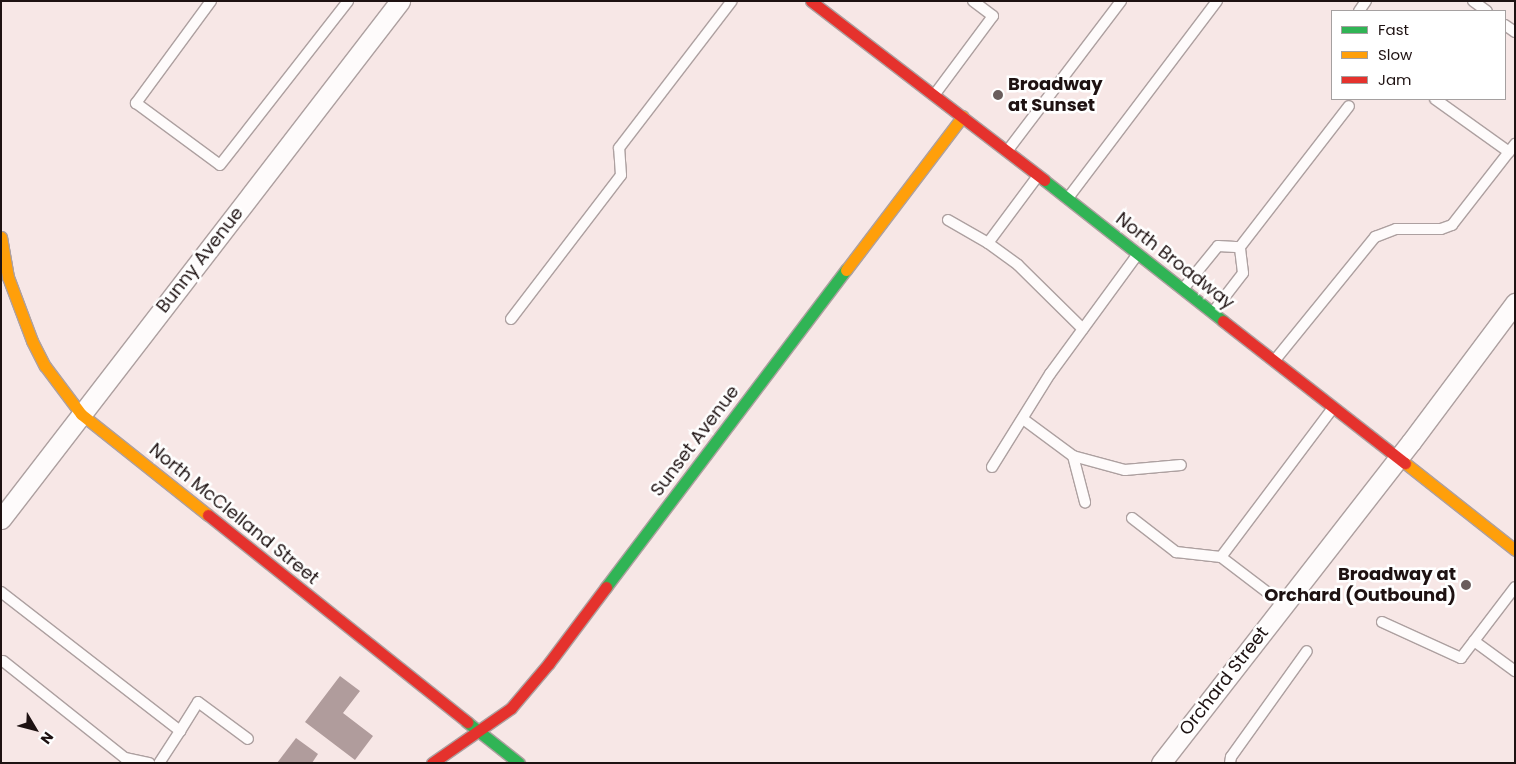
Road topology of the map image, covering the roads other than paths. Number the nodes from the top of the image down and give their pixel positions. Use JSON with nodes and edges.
{"nodes":[{"id":1,"x":211,"y":1,"type":"edge"},
{"id":2,"x":348,"y":1,"type":"edge"},
{"id":3,"x":400,"y":1,"type":"edge"},
{"id":4,"x":732,"y":1,"type":"edge"},
{"id":5,"x":973,"y":1,"type":"edge"},
{"id":6,"x":1121,"y":1,"type":"edge"},
{"id":7,"x":1473,"y":1,"type":"edge"},
{"id":8,"x":1213,"y":3,"type":"edge"},
{"id":9,"x":822,"y":5,"type":"edge"},
{"id":10,"x":1486,"y":10,"type":"edge"},
{"id":11,"x":934,"y":95,"type":"junction"},
{"id":12,"x":1438,"y":100,"type":"edge"},
{"id":13,"x":1349,"y":106,"type":"dead end"},
{"id":14,"x":962,"y":116,"type":"junction"},
{"id":15,"x":1512,"y":148,"type":"edge"},
{"id":16,"x":1007,"y":151,"type":"junction"},
{"id":17,"x":1038,"y":176,"type":"junction"},
{"id":18,"x":1068,"y":199,"type":"junction"},
{"id":19,"x":948,"y":220,"type":"dead end"},
{"id":20,"x":1,"y":237,"type":"edge"},
{"id":21,"x":988,"y":243,"type":"junction"},
{"id":22,"x":1240,"y":247,"type":"junction"},
{"id":23,"x":1138,"y":254,"type":"junction"},
{"id":24,"x":1183,"y":290,"type":"junction"},
{"id":25,"x":1515,"y":303,"type":"edge"},
{"id":26,"x":1213,"y":313,"type":"junction"},
{"id":27,"x":511,"y":319,"type":"dead end"},
{"id":28,"x":1083,"y":329,"type":"junction"},
{"id":29,"x":1275,"y":361,"type":"junction"},
{"id":30,"x":1334,"y":408,"type":"junction"},
{"id":31,"x":81,"y":414,"type":"junction"},
{"id":32,"x":1023,"y":419,"type":"junction"},
{"id":33,"x":1073,"y":456,"type":"junction"},
{"id":34,"x":1398,"y":458,"type":"junction"},
{"id":35,"x":1181,"y":465,"type":"dead end"},
{"id":36,"x":992,"y":467,"type":"dead end"},
{"id":37,"x":1085,"y":502,"type":"dead end"},
{"id":38,"x":1132,"y":518,"type":"dead end"},
{"id":39,"x":1,"y":519,"type":"edge"},
{"id":40,"x":1515,"y":550,"type":"edge"},
{"id":41,"x":1221,"y":557,"type":"junction"},
{"id":42,"x":1515,"y":587,"type":"edge"},
{"id":43,"x":1,"y":592,"type":"edge"},
{"id":44,"x":1284,"y":605,"type":"junction"},
{"id":45,"x":1382,"y":622,"type":"dead end"},
{"id":46,"x":1474,"y":641,"type":"junction"},
{"id":47,"x":1307,"y":652,"type":"dead end"},
{"id":48,"x":4,"y":661,"type":"dead end"},
{"id":49,"x":1515,"y":671,"type":"edge"},
{"id":50,"x":180,"y":732,"type":"junction"},
{"id":51,"x":479,"y":732,"type":"junction"},
{"id":52,"x":248,"y":739,"type":"dead end"},
{"id":53,"x":123,"y":760,"type":"edge"},
{"id":54,"x":149,"y":763,"type":"edge"},
{"id":55,"x":159,"y":763,"type":"edge"},
{"id":56,"x":432,"y":763,"type":"edge"},
{"id":57,"x":519,"y":763,"type":"edge"},
{"id":58,"x":1161,"y":763,"type":"edge"},
{"id":59,"x":1230,"y":763,"type":"edge"}],
"edges":[{"from":1,"to":2,"type":"lane"},
{"from":3,"to":31,"type":"street","name":"Bunny Avenue"},
{"from":4,"to":27,"type":"lane"},
{"from":5,"to":11,"type":"lane"},
{"from":6,"to":16,"type":"lane"},
{"from":7,"to":10,"type":"lane"},
{"from":8,"to":18,"type":"lane"},
{"from":9,"to":11,"type":"street","name":"North Broadway"},
{"from":11,"to":14,"type":"street","name":"North Broadway"},
{"from":12,"to":15,"type":"lane"},
{"from":13,"to":22,"type":"lane"},
{"from":14,"to":16,"type":"street","name":"North Broadway"},
{"from":14,"to":51,"type":"street","name":"Sunset Avenue"},
{"from":15,"to":29,"type":"lane"},
{"from":16,"to":17,"type":"street","name":"North Broadway"},
{"from":17,"to":18,"type":"street","name":"North Broadway"},
{"from":17,"to":21,"type":"lane"},
{"from":18,"to":23,"type":"street","name":"North Broadway"},
{"from":19,"to":21,"type":"lane"},
{"from":20,"to":31,"type":"street","name":"North McClelland Street"},
{"from":21,"to":28,"type":"lane"},
{"from":22,"to":24,"type":"lane"},
{"from":22,"to":26,"type":"lane"},
{"from":23,"to":24,"type":"street","name":"North Broadway"},
{"from":23,"to":28,"type":"lane"},
{"from":24,"to":26,"type":"street","name":"North Broadway"},
{"from":25,"to":34,"type":"street","name":"Orchard Street"},
{"from":26,"to":29,"type":"street","name":"North Broadway"},
{"from":28,"to":32,"type":"lane"},
{"from":29,"to":30,"type":"street","name":"North Broadway"},
{"from":30,"to":34,"type":"street","name":"North Broadway"},
{"from":30,"to":41,"type":"lane"},
{"from":31,"to":39,"type":"street","name":"Bunny Avenue"},
{"from":31,"to":51,"type":"street","name":"North McClelland Street"},
{"from":32,"to":33,"type":"lane"},
{"from":32,"to":36,"type":"lane"},
{"from":33,"to":35,"type":"lane"},
{"from":33,"to":37,"type":"lane"},
{"from":34,"to":40,"type":"street","name":"North Broadway"},
{"from":34,"to":44,"type":"street","name":"Orchard Street"},
{"from":38,"to":41,"type":"lane"},
{"from":41,"to":44,"type":"lane"},
{"from":42,"to":46,"type":"lane"},
{"from":43,"to":50,"type":"lane"},
{"from":44,"to":58,"type":"street","name":"Orchard Street"},
{"from":45,"to":46,"type":"lane"},
{"from":46,"to":49,"type":"lane"},
{"from":47,"to":59,"type":"lane"},
{"from":48,"to":53,"type":"lane"},
{"from":50,"to":52,"type":"lane"},
{"from":50,"to":55,"type":"lane"},
{"from":51,"to":56,"type":"street","name":"Sunset Avenue"},
{"from":51,"to":57,"type":"street","name":"North McClelland Street"},
{"from":53,"to":54,"type":"lane"}]}
